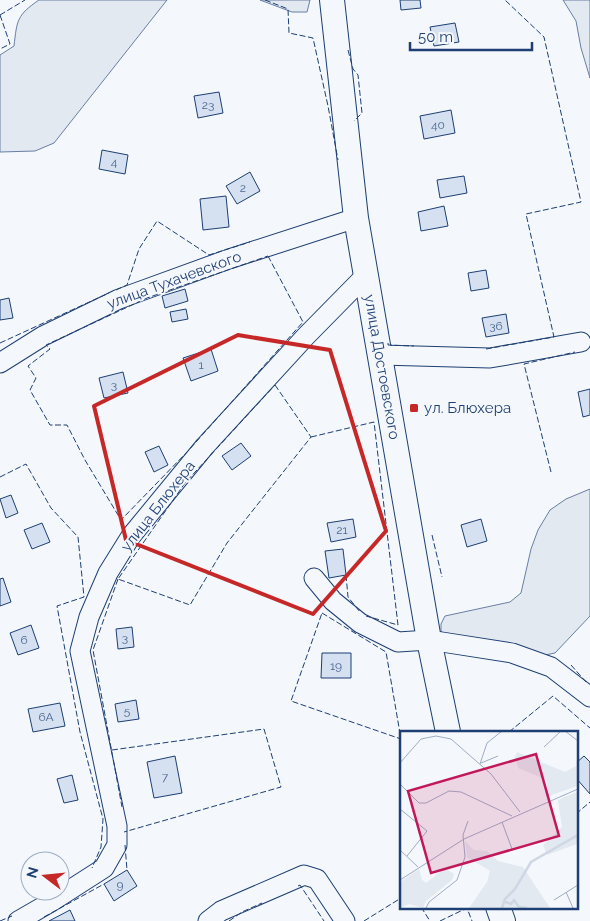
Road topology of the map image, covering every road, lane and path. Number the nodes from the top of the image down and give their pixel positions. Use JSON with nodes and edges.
{"nodes":[{"id":1,"x":332,"y":0,"type":"edge"},
{"id":2,"x":356,"y":218,"type":"junction"},
{"id":3,"x":366,"y":274,"type":"junction"},
{"id":4,"x":581,"y":342,"type":"dead end"},
{"id":5,"x":380,"y":355,"type":"junction"},
{"id":6,"x":0,"y":363,"type":"edge"},
{"id":7,"x":314,"y":578,"type":"dead end"},
{"id":8,"x":429,"y":640,"type":"junction"},
{"id":9,"x":590,"y":697,"type":"edge"},
{"id":10,"x":448,"y":731,"type":"edge"},
{"id":11,"x":498,"y":908,"type":"edge"},
{"id":12,"x":18,"y":921,"type":"edge"},
{"id":13,"x":208,"y":921,"type":"edge"},
{"id":14,"x":345,"y":921,"type":"edge"},
{"id":15,"x":503,"y":921,"type":"edge"}],
"edges":[{"from":1,"to":2,"type":"main road","name":"улица Достоевского"},
{"from":2,"to":3,"type":"main road","name":"улица Достоевского"},
{"from":2,"to":6,"type":"street","name":"улица Тухачевского"},
{"from":3,"to":5,"type":"main road","name":"улица Достоевского"},
{"from":3,"to":12,"type":"street","name":"улица Блюхера"},
{"from":4,"to":5,"type":"street"},
{"from":5,"to":8,"type":"main road","name":"улица Достоевского"},
{"from":7,"to":8,"type":"street"},
{"from":8,"to":9,"type":"street"},
{"from":8,"to":10,"type":"main road","name":"улица Достоевского"},
{"from":11,"to":15,"type":"main road"},
{"from":13,"to":14,"type":"street"}]}
